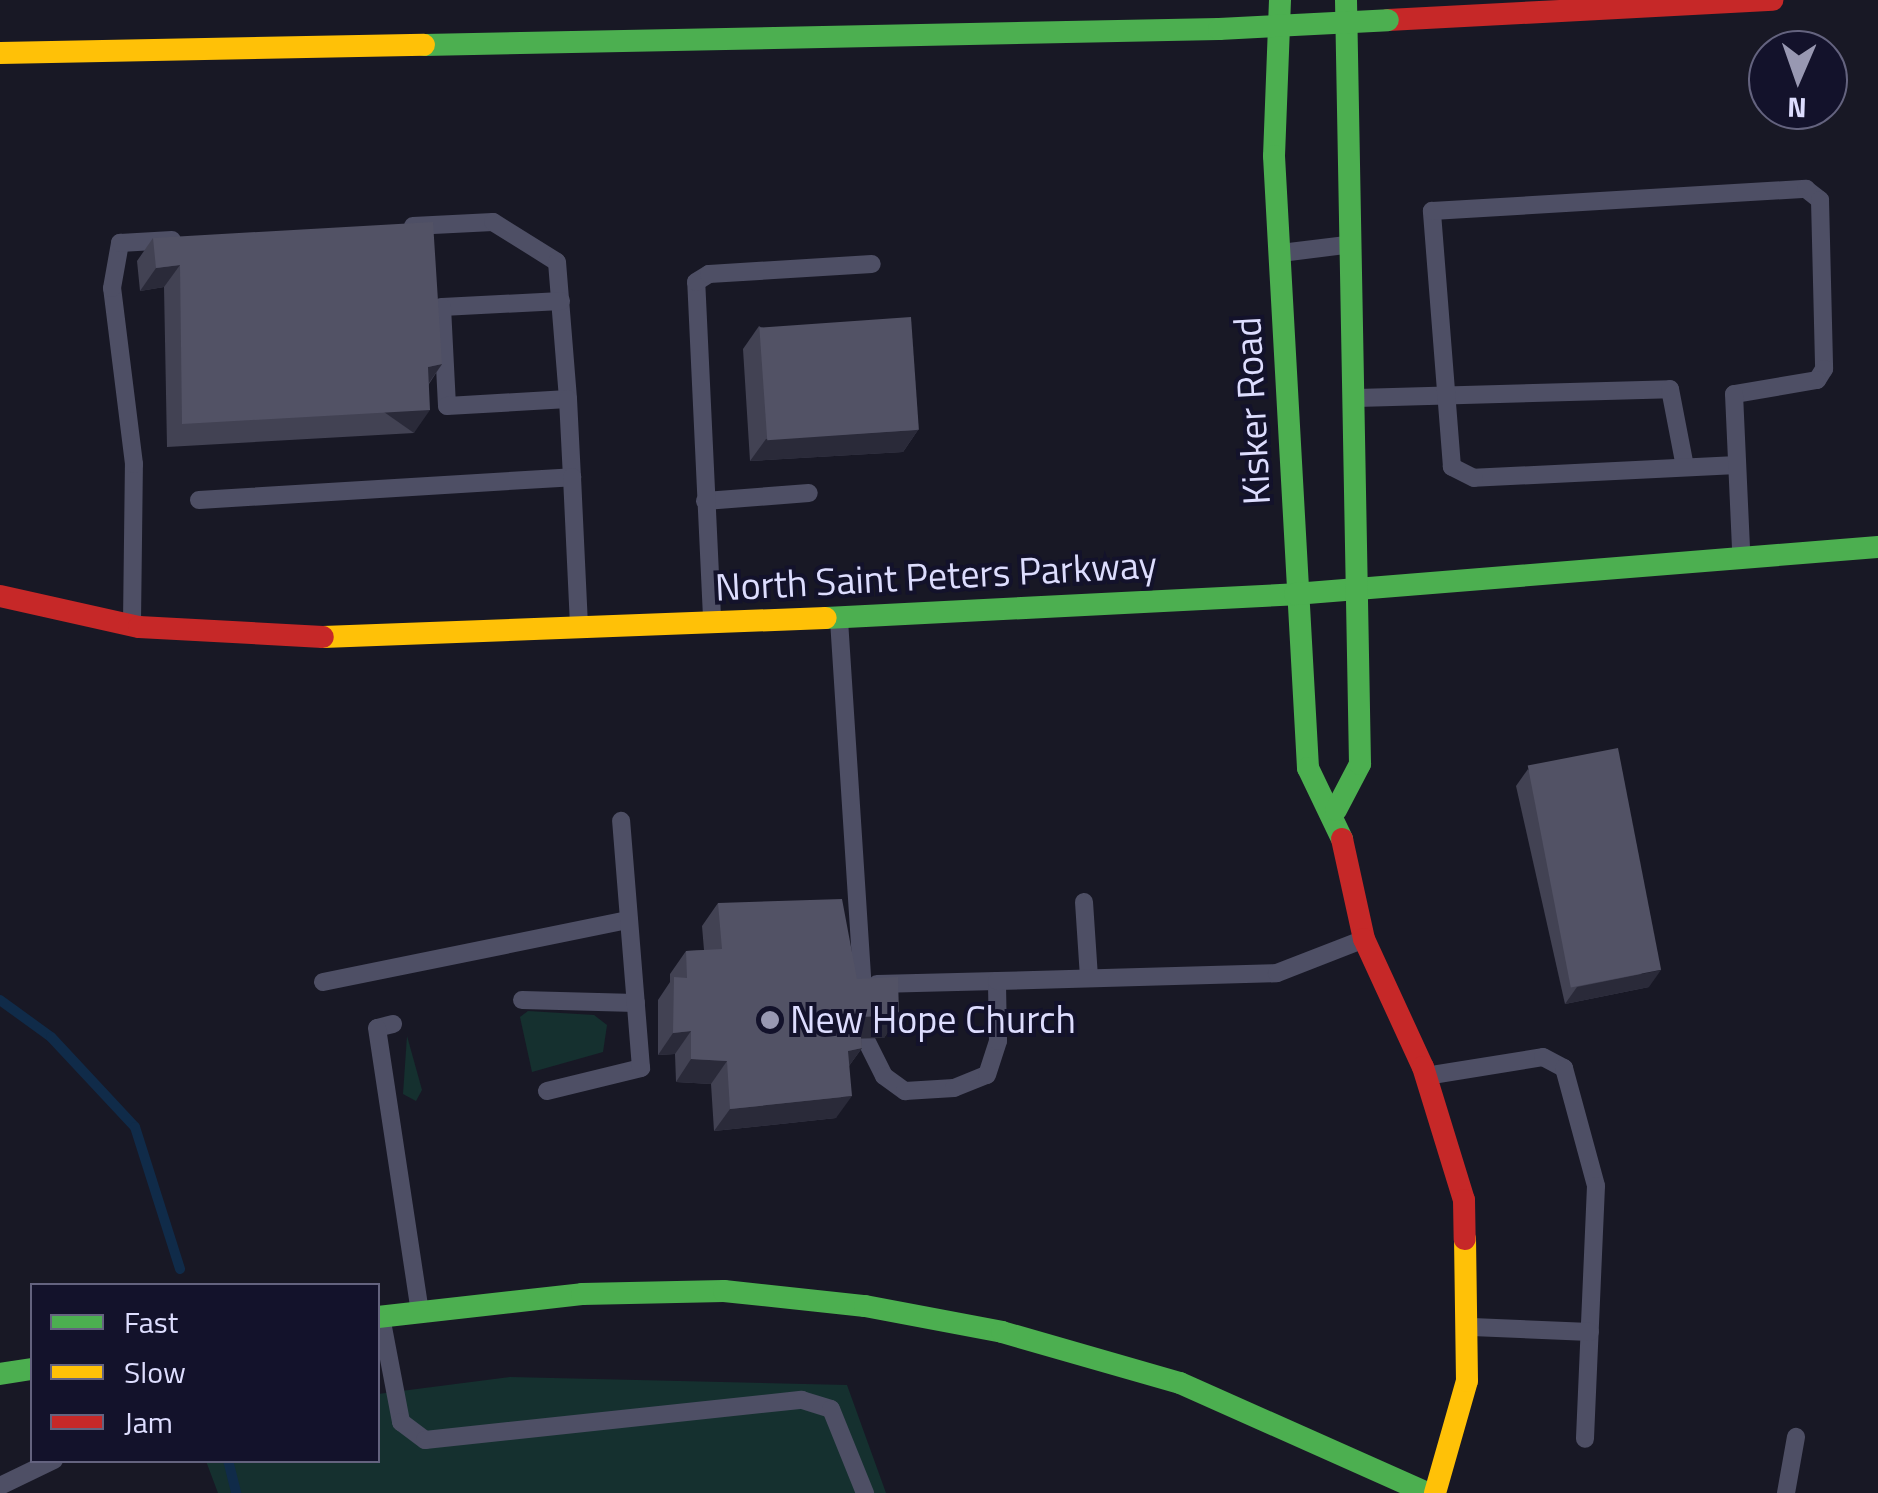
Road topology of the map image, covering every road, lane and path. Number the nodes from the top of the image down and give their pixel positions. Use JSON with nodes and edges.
{"nodes":[{"id":1,"x":1280,"y":0,"type":"edge"},
{"id":2,"x":1346,"y":0,"type":"edge"},
{"id":3,"x":1772,"y":0,"type":"edge"},
{"id":4,"x":0,"y":54,"type":"edge"},
{"id":5,"x":398,"y":227,"type":"edge"},
{"id":6,"x":194,"y":239,"type":"edge"},
{"id":7,"x":1350,"y":245,"type":"junction"},
{"id":8,"x":1279,"y":253,"type":"junction"},
{"id":9,"x":872,"y":264,"type":"dead end"},
{"id":10,"x":561,"y":301,"type":"junction"},
{"id":11,"x":1441,"y":397,"type":"junction"},
{"id":12,"x":1357,"y":398,"type":"junction"},
{"id":13,"x":568,"y":399,"type":"junction"},
{"id":14,"x":1737,"y":465,"type":"junction"},
{"id":15,"x":1684,"y":467,"type":"junction"},
{"id":16,"x":572,"y":477,"type":"junction"},
{"id":17,"x":810,"y":493,"type":"dead end"},
{"id":18,"x":199,"y":500,"type":"dead end"},
{"id":19,"x":705,"y":501,"type":"junction"},
{"id":20,"x":1878,"y":548,"type":"edge"},
{"id":21,"x":1742,"y":559,"type":"junction"},
{"id":22,"x":1361,"y":590,"type":"junction"},
{"id":23,"x":1295,"y":594,"type":"junction"},
{"id":24,"x":0,"y":596,"type":"edge"},
{"id":25,"x":838,"y":616,"type":"junction"},
{"id":26,"x":712,"y":622,"type":"junction"},
{"id":27,"x":132,"y":626,"type":"junction"},
{"id":28,"x":580,"y":632,"type":"junction"},
{"id":29,"x":1336,"y":810,"type":"junction"},
{"id":30,"x":621,"y":821,"type":"dead end"},
{"id":31,"x":1084,"y":902,"type":"dead end"},
{"id":32,"x":629,"y":920,"type":"junction"},
{"id":33,"x":1364,"y":939,"type":"junction"},
{"id":34,"x":1089,"y":978,"type":"junction"},
{"id":35,"x":996,"y":981,"type":"junction"},
{"id":36,"x":324,"y":982,"type":"dead end"},
{"id":37,"x":863,"y":984,"type":"junction"},
{"id":38,"x":522,"y":1000,"type":"dead end"},
{"id":39,"x":636,"y":1003,"type":"junction"},
{"id":40,"x":864,"y":1004,"type":"edge"},
{"id":41,"x":393,"y":1024,"type":"dead end"},
{"id":42,"x":866,"y":1040,"type":"edge"},
{"id":43,"x":1427,"y":1076,"type":"junction"},
{"id":44,"x":547,"y":1091,"type":"dead end"},
{"id":45,"x":420,"y":1312,"type":"junction"},
{"id":46,"x":380,"y":1317,"type":"edge"},
{"id":47,"x":380,"y":1322,"type":"edge"},
{"id":48,"x":1472,"y":1327,"type":"junction"},
{"id":49,"x":1590,"y":1332,"type":"junction"},
{"id":50,"x":30,"y":1369,"type":"edge"},
{"id":51,"x":0,"y":1374,"type":"edge"},
{"id":52,"x":1796,"y":1437,"type":"dead end"},
{"id":53,"x":1585,"y":1439,"type":"dead end"},
{"id":54,"x":48,"y":1463,"type":"edge"},
{"id":55,"x":0,"y":1486,"type":"edge"},
{"id":56,"x":866,"y":1493,"type":"edge"},
{"id":57,"x":1431,"y":1493,"type":"edge"},
{"id":58,"x":1786,"y":1493,"type":"edge"}],
"edges":[{"from":1,"to":8,"type":"main road","name":"Kisker Road"},
{"from":2,"to":7,"type":"main road"},
{"from":3,"to":4,"type":"main road","bridge":true},
{"from":5,"to":10,"type":"lane"},
{"from":6,"to":27,"type":"lane"},
{"from":7,"to":8,"type":"lane"},
{"from":7,"to":12,"type":"main road"},
{"from":8,"to":23,"type":"main road","name":"Kisker Road"},
{"from":9,"to":19,"type":"lane"},
{"from":10,"to":13,"type":"lane"},
{"from":10,"to":13,"type":"lane"},
{"from":11,"to":12,"type":"lane"},
{"from":11,"to":14,"type":"lane"},
{"from":11,"to":15,"type":"lane"},
{"from":11,"to":15,"type":"lane"},
{"from":12,"to":22,"type":"main road"},
{"from":13,"to":16,"type":"lane"},
{"from":14,"to":15,"type":"lane"},
{"from":14,"to":21,"type":"lane"},
{"from":16,"to":18,"type":"lane"},
{"from":16,"to":28,"type":"lane"},
{"from":17,"to":19,"type":"lane"},
{"from":19,"to":26,"type":"lane"},
{"from":20,"to":21,"type":"main road","name":"North Saint Peters Parkway"},
{"from":21,"to":22,"type":"main road","name":"North Saint Peters Parkway"},
{"from":22,"to":23,"type":"main road","name":"North Saint Peters Parkway"},
{"from":22,"to":29,"type":"main road"},
{"from":23,"to":25,"type":"main road","name":"North Saint Peters Parkway"},
{"from":23,"to":29,"type":"main road","name":"Kisker Road"},
{"from":24,"to":27,"type":"main road","name":"North Saint Peters Parkway"},
{"from":25,"to":26,"type":"main road","name":"North Saint Peters Parkway"},
{"from":25,"to":37,"type":"lane"},
{"from":26,"to":28,"type":"main road","name":"North Saint Peters Parkway"},
{"from":27,"to":28,"type":"main road","name":"North Saint Peters Parkway"},
{"from":29,"to":33,"type":"main road","name":"Kisker Road"},
{"from":30,"to":32,"type":"lane"},
{"from":31,"to":34,"type":"lane"},
{"from":32,"to":36,"type":"lane"},
{"from":32,"to":39,"type":"lane"},
{"from":33,"to":34,"type":"lane"},
{"from":33,"to":43,"type":"main road","name":"Kisker Road"},
{"from":34,"to":35,"type":"lane"},
{"from":35,"to":37,"type":"lane"},
{"from":35,"to":42,"type":"lane"},
{"from":37,"to":40,"type":"lane"},
{"from":38,"to":39,"type":"lane"},
{"from":39,"to":44,"type":"lane"},
{"from":41,"to":45,"type":"lane"},
{"from":43,"to":48,"type":"main road","name":"Kisker Road"},
{"from":43,"to":49,"type":"lane"},
{"from":45,"to":46,"type":"main road"},
{"from":45,"to":57,"type":"main road"},
{"from":47,"to":56,"type":"lane"},
{"from":48,"to":49,"type":"lane"},
{"from":48,"to":57,"type":"main road","name":"Kisker Road"},
{"from":49,"to":53,"type":"lane"},
{"from":50,"to":51,"type":"main road"},
{"from":52,"to":58,"type":"lane"},
{"from":54,"to":55,"type":"lane"}]}
